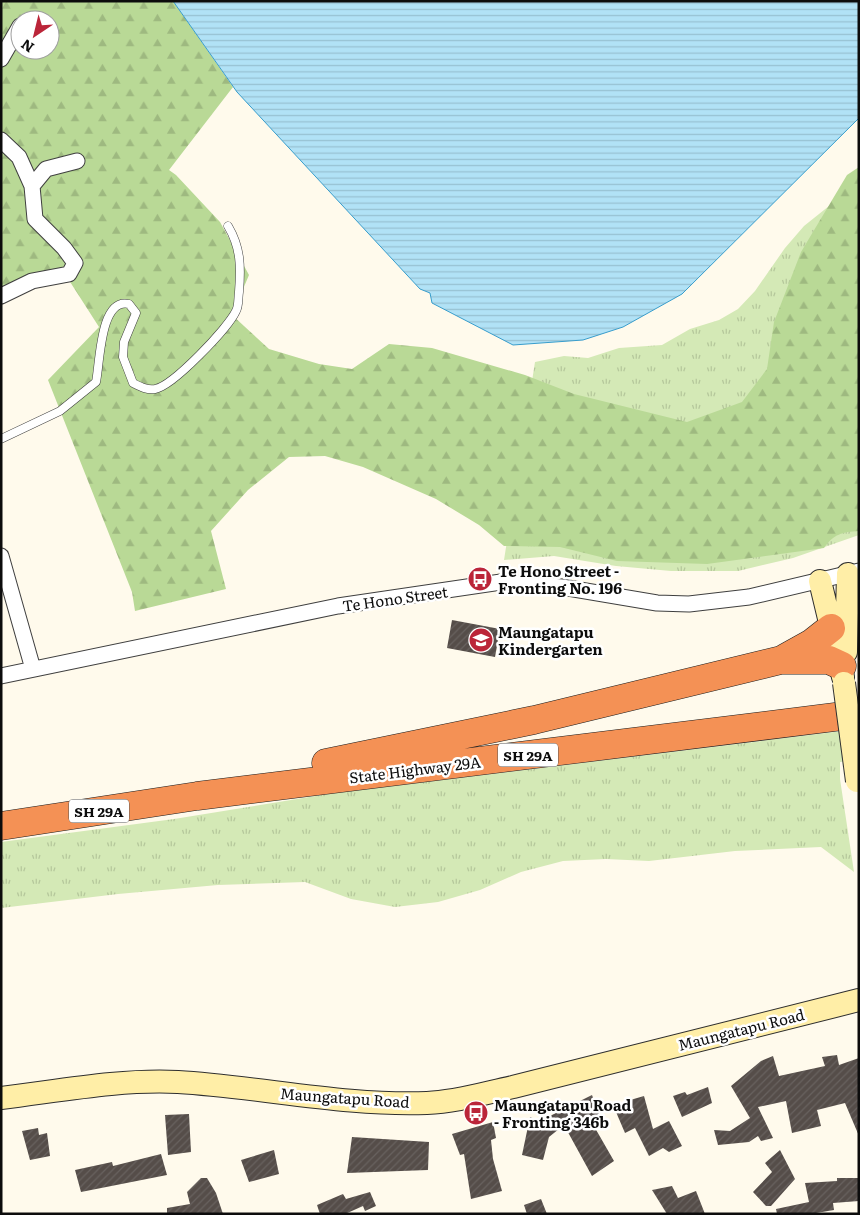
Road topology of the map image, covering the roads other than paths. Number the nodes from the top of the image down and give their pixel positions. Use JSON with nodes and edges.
{"nodes":[{"id":1,"x":10,"y":43,"type":"edge"},
{"id":2,"x":1,"y":59,"type":"edge"},
{"id":3,"x":1,"y":140,"type":"edge"},
{"id":4,"x":77,"y":161,"type":"dead end"},
{"id":5,"x":32,"y":186,"type":"junction"},
{"id":6,"x":228,"y":226,"type":"dead end"},
{"id":7,"x":1,"y":296,"type":"edge"},
{"id":8,"x":1,"y":439,"type":"edge"},
{"id":9,"x":1,"y":556,"type":"edge"},
{"id":10,"x":853,"y":573,"type":"edge"},
{"id":11,"x":820,"y":581,"type":"junction"},
{"id":12,"x":831,"y":628,"type":"junction"},
{"id":13,"x":781,"y":660,"type":"junction"},
{"id":14,"x":33,"y":668,"type":"junction"},
{"id":15,"x":843,"y":675,"type":"junction"},
{"id":16,"x":1,"y":676,"type":"edge"},
{"id":17,"x":859,"y":714,"type":"edge"},
{"id":18,"x":858,"y":787,"type":"edge"},
{"id":19,"x":197,"y":796,"type":"junction"},
{"id":20,"x":1,"y":826,"type":"edge"},
{"id":21,"x":859,"y":1000,"type":"edge"},
{"id":22,"x":1,"y":1098,"type":"edge"}],
"edges":[{"from":1,"to":2,"type":"street"},
{"from":3,"to":5,"type":"street"},
{"from":4,"to":5,"type":"street"},
{"from":5,"to":7,"type":"street"},
{"from":6,"to":8,"type":"lane"},
{"from":9,"to":14,"type":"street"},
{"from":10,"to":11,"type":"street","name":"Te Hono Street"},
{"from":10,"to":15,"type":"street"},
{"from":11,"to":12,"type":"street"},
{"from":11,"to":14,"type":"street","name":"Te Hono Street"},
{"from":12,"to":13,"type":"highway","number":"SH 29A"},
{"from":12,"to":15,"type":"street"},
{"from":13,"to":15,"type":"highway","number":"SH 29A"},
{"from":13,"to":19,"type":"highway","number":"SH 29A"},
{"from":14,"to":16,"type":"street","name":"Te Hono Street"},
{"from":15,"to":18,"type":"street","bridge":true},
{"from":17,"to":19,"type":"highway","name":"State Highway 29A","number":"SH 29A"},
{"from":19,"to":20,"type":"highway","name":"State Highway 29A","number":"SH 29A"},
{"from":21,"to":22,"type":"street","name":"Maungatapu Road"}]}
